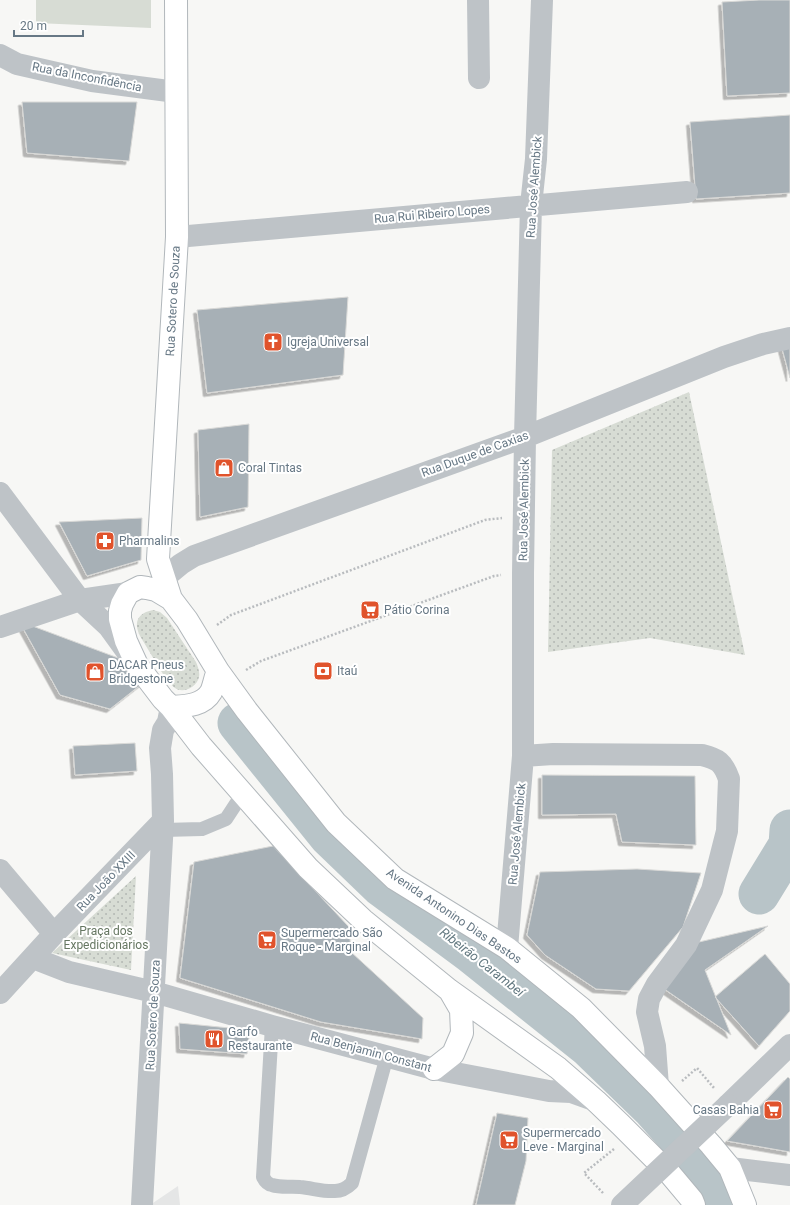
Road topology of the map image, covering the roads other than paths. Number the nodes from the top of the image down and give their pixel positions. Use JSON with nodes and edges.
{"nodes":[{"id":1,"x":176,"y":0,"type":"edge"},
{"id":2,"x":478,"y":0,"type":"edge"},
{"id":3,"x":542,"y":0,"type":"edge"},
{"id":4,"x":0,"y":55,"type":"edge"},
{"id":5,"x":479,"y":78,"type":"dead end"},
{"id":6,"x":176,"y":92,"type":"junction"},
{"id":7,"x":687,"y":192,"type":"dead end"},
{"id":8,"x":531,"y":205,"type":"junction"},
{"id":9,"x":177,"y":237,"type":"junction"},
{"id":10,"x":790,"y":338,"type":"edge"},
{"id":11,"x":525,"y":437,"type":"junction"},
{"id":12,"x":0,"y":493,"type":"edge"},
{"id":13,"x":161,"y":569,"type":"junction"},
{"id":14,"x":134,"y":590,"type":"junction"},
{"id":15,"x":171,"y":599,"type":"junction"},
{"id":16,"x":80,"y":600,"type":"junction"},
{"id":17,"x":0,"y":627,"type":"edge"},
{"id":18,"x":136,"y":665,"type":"junction"},
{"id":19,"x":222,"y":677,"type":"junction"},
{"id":20,"x":171,"y":707,"type":"junction"},
{"id":21,"x":524,"y":756,"type":"junction"},
{"id":22,"x":243,"y":793,"type":"junction"},
{"id":23,"x":163,"y":826,"type":"junction"},
{"id":24,"x":0,"y":870,"type":"edge"},
{"id":25,"x":54,"y":934,"type":"junction"},
{"id":26,"x":507,"y":948,"type":"junction"},
{"id":27,"x":33,"y":958,"type":"junction"},
{"id":28,"x":449,"y":990,"type":"junction"},
{"id":29,"x":154,"y":992,"type":"junction"},
{"id":30,"x":0,"y":993,"type":"edge"},
{"id":31,"x":272,"y":1026,"type":"junction"},
{"id":32,"x":790,"y":1045,"type":"edge"},
{"id":33,"x":387,"y":1056,"type":"junction"},
{"id":34,"x":434,"y":1068,"type":"junction"},
{"id":35,"x":661,"y":1091,"type":"junction"},
{"id":36,"x":596,"y":1101,"type":"junction"},
{"id":37,"x":730,"y":1168,"type":"junction"},
{"id":38,"x":790,"y":1176,"type":"edge"},
{"id":39,"x":613,"y":1200,"type":"edge"},
{"id":40,"x":142,"y":1205,"type":"edge"},
{"id":41,"x":694,"y":1205,"type":"edge"},
{"id":42,"x":745,"y":1205,"type":"edge"}],
"edges":[{"from":1,"to":6,"type":"main road","name":"Rua Sotero de Souza"},
{"from":2,"to":5,"type":"street"},
{"from":3,"to":8,"type":"street","name":"Rua José Alembick"},
{"from":4,"to":6,"type":"street","name":"Rua da Inconfidência"},
{"from":6,"to":9,"type":"main road","name":"Rua Sotero de Souza"},
{"from":7,"to":8,"type":"street","name":"Rua Rui Ribeiro Lopes"},
{"from":8,"to":9,"type":"street","name":"Rua Rui Ribeiro Lopes"},
{"from":8,"to":11,"type":"street","name":"Rua José Alembick"},
{"from":9,"to":13,"type":"main road","name":"Rua Sotero de Souza"},
{"from":10,"to":11,"type":"street","name":"Rua Duque de Caxias"},
{"from":11,"to":13,"type":"street","name":"Rua Duque de Caxias"},
{"from":11,"to":21,"type":"street","name":"Rua José Alembick"},
{"from":12,"to":16,"type":"street"},
{"from":13,"to":14,"type":"main road","name":"Rua Duque de Caxias"},
{"from":13,"to":15,"type":"main road","name":"Rua Sotero de Souza"},
{"from":14,"to":15,"type":"main road"},
{"from":14,"to":16,"type":"street"},
{"from":14,"to":18,"type":"main road","name":"Rua Duque de Caxias"},
{"from":15,"to":19,"type":"main road","name":"Avenida Antonino Dias Bastos"},
{"from":16,"to":17,"type":"street"},
{"from":16,"to":18,"type":"street"},
{"from":18,"to":20,"type":"main road","name":"Rua Duque de Caxias"},
{"from":19,"to":20,"type":"main road"},
{"from":19,"to":26,"type":"main road","name":"Avenida Antonino Dias Bastos"},
{"from":20,"to":22,"type":"main road"},
{"from":20,"to":23,"type":"street","name":"Rua Sotero de Souza"},
{"from":21,"to":26,"type":"street","name":"Rua José Alembick"},
{"from":21,"to":35,"type":"street"},
{"from":22,"to":23,"type":"lane"},
{"from":22,"to":28,"type":"main road"},
{"from":23,"to":25,"type":"street","name":"Rua João XXIII"},
{"from":23,"to":29,"type":"street","name":"Rua Sotero de Souza"},
{"from":24,"to":25,"type":"street"},
{"from":25,"to":27,"type":"street","name":"Rua João XXIII"},
{"from":26,"to":35,"type":"main road","name":"Avenida Antonino Dias Bastos"},
{"from":27,"to":29,"type":"street","name":"Rua Benjamin Constant"},
{"from":27,"to":30,"type":"street","name":"Rua João XXIII"},
{"from":28,"to":34,"type":"main road"},
{"from":28,"to":36,"type":"main road"},
{"from":29,"to":31,"type":"street","name":"Rua Benjamin Constant"},
{"from":29,"to":40,"type":"street","name":"Rua Sotero de Souza"},
{"from":31,"to":33,"type":"street","name":"Rua Benjamin Constant"},
{"from":31,"to":33,"type":"lane"},
{"from":32,"to":39,"type":"street","bridge":true},
{"from":33,"to":34,"type":"street","name":"Rua Benjamin Constant"},
{"from":34,"to":36,"type":"street","name":"Rua Benjamin Constant"},
{"from":35,"to":37,"type":"main road","name":"Avenida Antonino Dias Bastos"},
{"from":36,"to":41,"type":"main road"},
{"from":37,"to":38,"type":"street"},
{"from":37,"to":42,"type":"main road","name":"Avenida Antonino Dias Bastos"}]}
